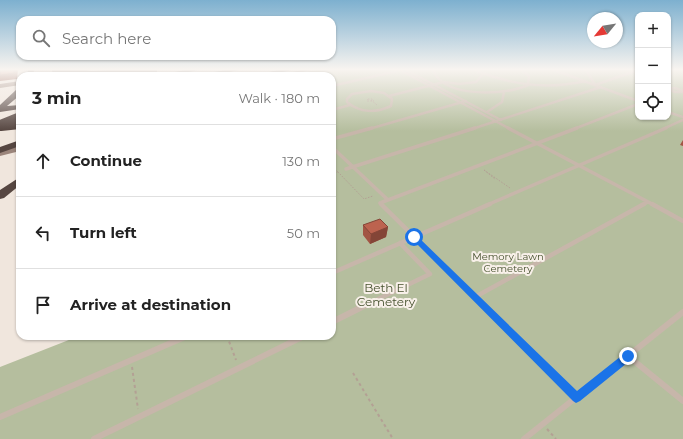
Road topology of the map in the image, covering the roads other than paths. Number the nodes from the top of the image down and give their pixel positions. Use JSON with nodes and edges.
{"nodes":[{"id":1,"x":412,"y":90,"type":"edge"},
{"id":2,"x":438,"y":90,"type":"edge"},
{"id":3,"x":446,"y":90,"type":"edge"},
{"id":4,"x":469,"y":90,"type":"edge"},
{"id":5,"x":513,"y":90,"type":"edge"},
{"id":6,"x":590,"y":90,"type":"edge"},
{"id":7,"x":610,"y":90,"type":"edge"},
{"id":8,"x":504,"y":92,"type":"junction"},
{"id":9,"x":16,"y":95,"type":"edge"},
{"id":10,"x":389,"y":96,"type":"junction"},
{"id":11,"x":635,"y":100,"type":"edge"},
{"id":12,"x":466,"y":101,"type":"junction"},
{"id":13,"x":462,"y":103,"type":"junction"},
{"id":14,"x":350,"y":105,"type":"junction"},
{"id":15,"x":635,"y":105,"type":"edge"},
{"id":16,"x":16,"y":107,"type":"edge"},
{"id":17,"x":0,"y":109,"type":"edge"},
{"id":18,"x":336,"y":109,"type":"edge"},
{"id":19,"x":487,"y":112,"type":"junction"},
{"id":20,"x":671,"y":113,"type":"edge"},
{"id":21,"x":16,"y":117,"type":"edge"},
{"id":22,"x":16,"y":118,"type":"edge"},
{"id":23,"x":683,"y":119,"type":"edge"},
{"id":24,"x":501,"y":120,"type":"junction"},
{"id":25,"x":0,"y":121,"type":"edge"},
{"id":26,"x":497,"y":121,"type":"junction"},
{"id":27,"x":16,"y":123,"type":"edge"},
{"id":28,"x":16,"y":125,"type":"edge"},
{"id":29,"x":0,"y":126,"type":"edge"},
{"id":30,"x":336,"y":138,"type":"edge"},
{"id":31,"x":537,"y":143,"type":"junction"},
{"id":32,"x":16,"y":144,"type":"edge"},
{"id":33,"x":16,"y":149,"type":"edge"},
{"id":34,"x":0,"y":150,"type":"edge"},
{"id":35,"x":336,"y":151,"type":"edge"},
{"id":36,"x":0,"y":154,"type":"edge"},
{"id":37,"x":579,"y":165,"type":"junction"},
{"id":38,"x":353,"y":167,"type":"junction"},
{"id":39,"x":346,"y":170,"type":"dead end"},
{"id":40,"x":16,"y":183,"type":"edge"},
{"id":41,"x":0,"y":196,"type":"edge"},
{"id":42,"x":388,"y":200,"type":"junction"},
{"id":43,"x":648,"y":202,"type":"junction"},
{"id":44,"x":683,"y":221,"type":"edge"},
{"id":45,"x":414,"y":237,"type":"junction"},
{"id":46,"x":400,"y":243,"type":"junction"},
{"id":47,"x":336,"y":271,"type":"edge"},
{"id":48,"x":475,"y":297,"type":"junction"},
{"id":49,"x":683,"y":312,"type":"edge"},
{"id":50,"x":336,"y":320,"type":"edge"},
{"id":51,"x":178,"y":340,"type":"edge"},
{"id":52,"x":296,"y":340,"type":"edge"},
{"id":53,"x":628,"y":356,"type":"junction"},
{"id":54,"x":576,"y":398,"type":"junction"},
{"id":55,"x":683,"y":401,"type":"edge"},
{"id":56,"x":0,"y":417,"type":"edge"},
{"id":57,"x":94,"y":439,"type":"edge"},
{"id":58,"x":524,"y":439,"type":"edge"}],
"edges":[{"from":1,"to":10,"type":"lane"},
{"from":2,"to":13,"type":"lane"},
{"from":3,"to":12,"type":"lane"},
{"from":4,"to":8,"type":"lane"},
{"from":5,"to":8,"type":"lane"},
{"from":6,"to":24,"type":"lane"},
{"from":7,"to":11,"type":"lane"},
{"from":8,"to":19,"type":"lane"},
{"from":9,"to":17,"type":"highway"},
{"from":10,"to":14,"type":"lane"},
{"from":10,"to":14,"type":"lane"},
{"from":12,"to":13,"type":"lane"},
{"from":12,"to":19,"type":"lane"},
{"from":13,"to":26,"type":"lane"},
{"from":13,"to":30,"type":"lane"},
{"from":14,"to":18,"type":"lane"},
{"from":15,"to":31,"type":"lane"},
{"from":16,"to":17,"type":"highway"},
{"from":19,"to":24,"type":"lane"},
{"from":20,"to":23,"type":"lane"},
{"from":21,"to":25,"type":"highway"},
{"from":22,"to":29,"type":"highway","bridge":true},
{"from":23,"to":37,"type":"lane"},
{"from":24,"to":26,"type":"lane"},
{"from":26,"to":31,"type":"lane"},
{"from":26,"to":38,"type":"lane"},
{"from":27,"to":29,"type":"highway"},
{"from":28,"to":29,"type":"highway","bridge":true},
{"from":31,"to":37,"type":"lane"},
{"from":31,"to":42,"type":"lane"},
{"from":32,"to":34,"type":"highway"},
{"from":33,"to":36,"type":"main road"},
{"from":35,"to":38,"type":"lane"},
{"from":37,"to":43,"type":"lane"},
{"from":37,"to":45,"type":"lane"},
{"from":38,"to":39,"type":"lane"},
{"from":38,"to":42,"type":"lane"},
{"from":40,"to":41,"type":"highway"},
{"from":42,"to":45,"type":"lane"},
{"from":43,"to":44,"type":"lane"},
{"from":43,"to":48,"type":"lane"},
{"from":45,"to":46,"type":"lane"},
{"from":45,"to":48,"type":"lane"},
{"from":46,"to":47,"type":"lane"},
{"from":46,"to":50,"type":"lane"},
{"from":48,"to":54,"type":"lane"},
{"from":49,"to":53,"type":"lane"},
{"from":51,"to":56,"type":"lane"},
{"from":52,"to":57,"type":"lane"},
{"from":53,"to":54,"type":"lane"},
{"from":53,"to":55,"type":"lane"},
{"from":54,"to":58,"type":"lane"}]}
